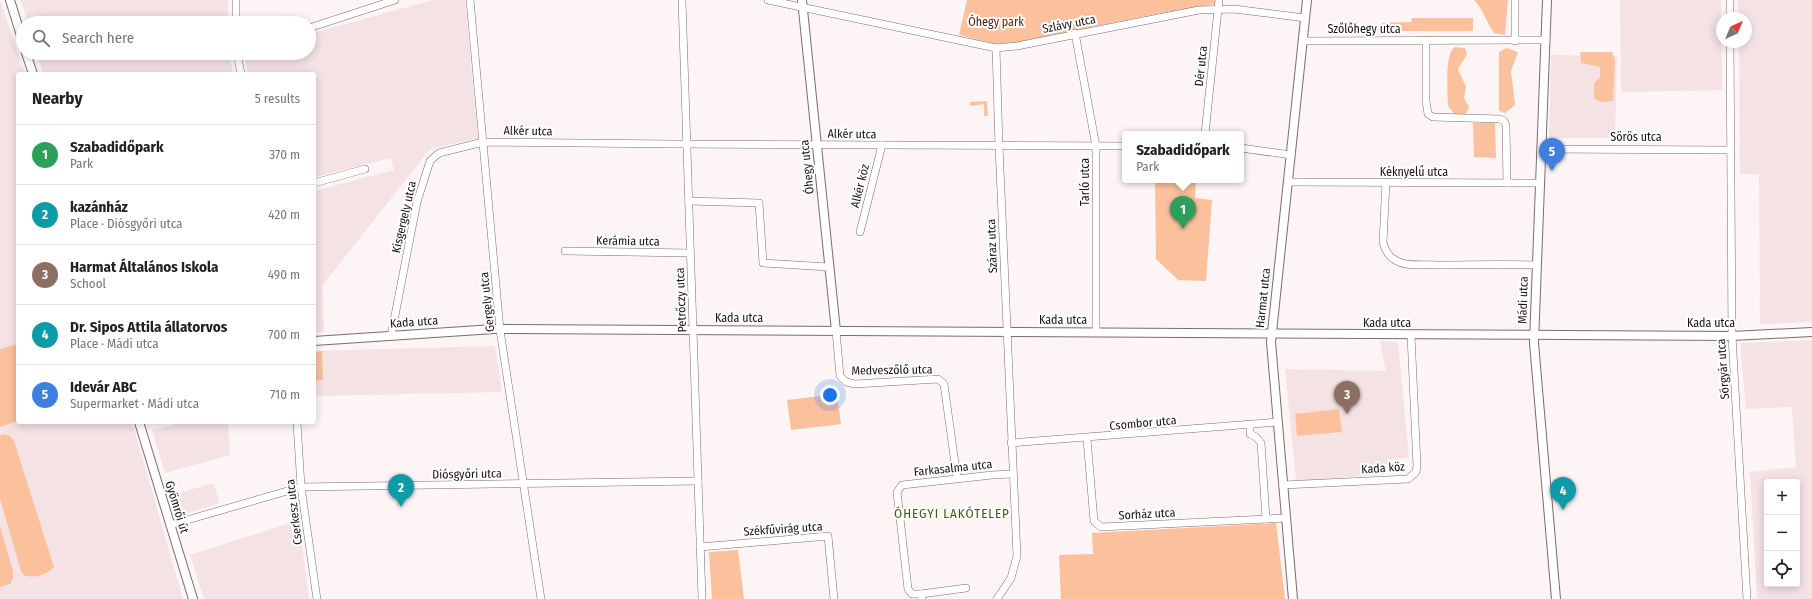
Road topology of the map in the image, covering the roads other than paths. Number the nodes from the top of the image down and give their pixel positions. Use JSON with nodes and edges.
{"nodes":[{"id":1,"x":10,"y":0,"type":"edge"},
{"id":2,"x":236,"y":0,"type":"edge"},
{"id":3,"x":396,"y":0,"type":"edge"},
{"id":4,"x":470,"y":0,"type":"edge"},
{"id":5,"x":682,"y":0,"type":"edge"},
{"id":6,"x":768,"y":0,"type":"edge"},
{"id":7,"x":1219,"y":0,"type":"edge"},
{"id":8,"x":1307,"y":0,"type":"edge"},
{"id":9,"x":1515,"y":0,"type":"edge"},
{"id":10,"x":1547,"y":0,"type":"edge"},
{"id":11,"x":1730,"y":0,"type":"edge"},
{"id":12,"x":802,"y":3,"type":"edge"},
{"id":13,"x":1218,"y":9,"type":"junction"},
{"id":14,"x":1730,"y":12,"type":"edge"},
{"id":15,"x":236,"y":16,"type":"edge"},
{"id":16,"x":1306,"y":18,"type":"junction"},
{"id":17,"x":16,"y":19,"type":"edge"},
{"id":18,"x":316,"y":26,"type":"edge"},
{"id":19,"x":1075,"y":33,"type":"junction"},
{"id":20,"x":1426,"y":40,"type":"junction"},
{"id":21,"x":1546,"y":40,"type":"junction"},
{"id":22,"x":1303,"y":41,"type":"junction"},
{"id":23,"x":1514,"y":41,"type":"junction"},
{"id":24,"x":996,"y":48,"type":"junction"},
{"id":25,"x":1730,"y":48,"type":"edge"},
{"id":26,"x":28,"y":60,"type":"edge"},
{"id":27,"x":239,"y":60,"type":"edge"},
{"id":28,"x":32,"y":72,"type":"edge"},
{"id":29,"x":242,"y":72,"type":"edge"},
{"id":30,"x":1205,"y":131,"type":"edge"},
{"id":31,"x":483,"y":142,"type":"junction"},
{"id":32,"x":687,"y":144,"type":"junction"},
{"id":33,"x":816,"y":145,"type":"junction"},
{"id":34,"x":882,"y":145,"type":"junction"},
{"id":35,"x":999,"y":146,"type":"junction"},
{"id":36,"x":1096,"y":146,"type":"junction"},
{"id":37,"x":1122,"y":146,"type":"edge"},
{"id":38,"x":1244,"y":148,"type":"edge"},
{"id":39,"x":1541,"y":149,"type":"junction"},
{"id":40,"x":1731,"y":150,"type":"junction"},
{"id":41,"x":1291,"y":155,"type":"junction"},
{"id":42,"x":365,"y":169,"type":"dead end"},
{"id":43,"x":316,"y":182,"type":"edge"},
{"id":44,"x":1288,"y":182,"type":"junction"},
{"id":45,"x":1386,"y":182,"type":"junction"},
{"id":46,"x":1507,"y":183,"type":"junction"},
{"id":47,"x":1540,"y":183,"type":"junction"},
{"id":48,"x":689,"y":201,"type":"junction"},
{"id":49,"x":860,"y":232,"type":"dead end"},
{"id":50,"x":565,"y":251,"type":"dead end"},
{"id":51,"x":690,"y":253,"type":"junction"},
{"id":52,"x":1536,"y":265,"type":"junction"},
{"id":53,"x":829,"y":267,"type":"junction"},
{"id":54,"x":500,"y":330,"type":"junction"},
{"id":55,"x":693,"y":330,"type":"junction"},
{"id":56,"x":836,"y":331,"type":"junction"},
{"id":57,"x":1007,"y":331,"type":"junction"},
{"id":58,"x":1096,"y":332,"type":"junction"},
{"id":59,"x":1812,"y":332,"type":"edge"},
{"id":60,"x":1272,"y":334,"type":"junction"},
{"id":61,"x":1411,"y":334,"type":"junction"},
{"id":62,"x":1534,"y":335,"type":"junction"},
{"id":63,"x":391,"y":336,"type":"junction"},
{"id":64,"x":1732,"y":336,"type":"junction"},
{"id":65,"x":316,"y":341,"type":"edge"},
{"id":66,"x":1277,"y":422,"type":"junction"},
{"id":67,"x":140,"y":424,"type":"edge"},
{"id":68,"x":297,"y":424,"type":"edge"},
{"id":69,"x":1250,"y":425,"type":"junction"},
{"id":70,"x":1087,"y":438,"type":"junction"},
{"id":71,"x":1011,"y":444,"type":"junction"},
{"id":72,"x":1012,"y":474,"type":"junction"},
{"id":73,"x":957,"y":478,"type":"junction"},
{"id":74,"x":698,"y":481,"type":"junction"},
{"id":75,"x":523,"y":485,"type":"junction"},
{"id":76,"x":1283,"y":485,"type":"junction"},
{"id":77,"x":301,"y":487,"type":"junction"},
{"id":78,"x":1286,"y":518,"type":"junction"},
{"id":79,"x":1266,"y":519,"type":"junction"},
{"id":80,"x":170,"y":524,"type":"junction"},
{"id":81,"x":700,"y":547,"type":"junction"},
{"id":82,"x":966,"y":588,"type":"dead end"},
{"id":83,"x":921,"y":596,"type":"edge"},
{"id":84,"x":1003,"y":596,"type":"edge"},
{"id":85,"x":193,"y":599,"type":"edge"},
{"id":86,"x":317,"y":599,"type":"edge"},
{"id":87,"x":541,"y":599,"type":"edge"},
{"id":88,"x":702,"y":599,"type":"edge"},
{"id":89,"x":834,"y":599,"type":"edge"},
{"id":90,"x":997,"y":599,"type":"edge"},
{"id":91,"x":1292,"y":599,"type":"edge"},
{"id":92,"x":1556,"y":599,"type":"edge"},
{"id":93,"x":1747,"y":599,"type":"edge"}],
"edges":[{"from":1,"to":17,"type":"street"},
{"from":2,"to":15,"type":"street"},
{"from":3,"to":18,"type":"street"},
{"from":4,"to":31,"type":"street","name":"Gergely utca"},
{"from":5,"to":32,"type":"street","name":"Petrőczy utca"},
{"from":6,"to":12,"type":"street","name":"Szlávy utca"},
{"from":7,"to":13,"type":"street","name":"Dér utca"},
{"from":8,"to":16,"type":"street","name":"Harmat utca"},
{"from":9,"to":23,"type":"street"},
{"from":10,"to":21,"type":"street","name":"Mádi utca"},
{"from":11,"to":14,"type":"street"},
{"from":12,"to":24,"type":"street","name":"Szlávy utca"},
{"from":12,"to":33,"type":"street","name":"Óhegy utca"},
{"from":13,"to":16,"type":"street","name":"Szlávy utca"},
{"from":13,"to":19,"type":"street","name":"Szlávy utca"},
{"from":13,"to":30,"type":"street","name":"Dér utca"},
{"from":16,"to":22,"type":"street","name":"Harmat utca"},
{"from":19,"to":24,"type":"street","name":"Szlávy utca"},
{"from":19,"to":36,"type":"street","name":"Tarló utca"},
{"from":20,"to":22,"type":"street","name":"Szőlőhegy utca"},
{"from":20,"to":23,"type":"street","name":"Szőlőhegy utca"},
{"from":20,"to":46,"type":"street"},
{"from":21,"to":23,"type":"street","name":"Szőlőhegy utca"},
{"from":21,"to":39,"type":"street","name":"Mádi utca"},
{"from":22,"to":41,"type":"street","name":"Harmat utca"},
{"from":24,"to":35,"type":"street","name":"Száraz utca"},
{"from":25,"to":40,"type":"street","name":"Sörgyár utca"},
{"from":26,"to":28,"type":"street"},
{"from":27,"to":29,"type":"street"},
{"from":31,"to":32,"type":"street","name":"Alkér utca"},
{"from":31,"to":54,"type":"street","name":"Gergely utca"},
{"from":31,"to":63,"type":"street","name":"Kisgergely utca"},
{"from":32,"to":33,"type":"street","name":"Alkér utca"},
{"from":32,"to":48,"type":"street","name":"Petrőczy utca"},
{"from":33,"to":34,"type":"street","name":"Alkér utca"},
{"from":33,"to":53,"type":"street","name":"Óhegy utca"},
{"from":34,"to":35,"type":"street","name":"Alkér utca"},
{"from":34,"to":49,"type":"street","name":"Alkér köz"},
{"from":35,"to":36,"type":"street","name":"Alkér utca"},
{"from":35,"to":57,"type":"street","name":"Száraz utca"},
{"from":36,"to":37,"type":"street","name":"Alkér utca"},
{"from":36,"to":58,"type":"street","name":"Tarló utca"},
{"from":38,"to":41,"type":"street"},
{"from":39,"to":40,"type":"street","name":"Sörös utca"},
{"from":39,"to":47,"type":"street","name":"Mádi utca"},
{"from":40,"to":64,"type":"street","name":"Sörgyár utca"},
{"from":41,"to":44,"type":"street","name":"Harmat utca"},
{"from":42,"to":43,"type":"street"},
{"from":44,"to":45,"type":"street","name":"Kéknyelű utca"},
{"from":44,"to":60,"type":"street","name":"Harmat utca"},
{"from":45,"to":46,"type":"street","name":"Kéknyelű utca"},
{"from":45,"to":52,"type":"street"},
{"from":46,"to":47,"type":"street","name":"Kéknyelű utca"},
{"from":47,"to":52,"type":"street","name":"Mádi utca"},
{"from":48,"to":51,"type":"street","name":"Petrőczy utca"},
{"from":48,"to":53,"type":"street"},
{"from":50,"to":51,"type":"street","name":"Kerámia utca"},
{"from":51,"to":55,"type":"street","name":"Petrőczy utca"},
{"from":52,"to":62,"type":"street","name":"Mádi utca"},
{"from":53,"to":56,"type":"street","name":"Óhegy utca"},
{"from":54,"to":55,"type":"street","name":"Kada utca"},
{"from":54,"to":63,"type":"street","name":"Kada utca"},
{"from":54,"to":75,"type":"street","name":"Gergely utca"},
{"from":55,"to":56,"type":"street","name":"Kada utca"},
{"from":55,"to":74,"type":"street","name":"Petrőczy utca"},
{"from":56,"to":57,"type":"street","name":"Kada utca"},
{"from":56,"to":73,"type":"street","name":"Medveszőlő utca"},
{"from":57,"to":58,"type":"street","name":"Kada utca"},
{"from":57,"to":71,"type":"street","name":"Száraz utca"},
{"from":58,"to":60,"type":"street","name":"Kada utca"},
{"from":59,"to":64,"type":"street","name":"Kada utca"},
{"from":60,"to":61,"type":"street","name":"Kada utca"},
{"from":60,"to":66,"type":"street","name":"Harmat utca"},
{"from":61,"to":62,"type":"street","name":"Kada utca"},
{"from":61,"to":76,"type":"street","name":"Kada köz"},
{"from":62,"to":64,"type":"street","name":"Kada utca"},
{"from":62,"to":92,"type":"street","name":"Mádi utca"},
{"from":63,"to":65,"type":"street","name":"Kada utca"},
{"from":64,"to":93,"type":"street","name":"Sörgyár utca"},
{"from":66,"to":69,"type":"street","name":"Csombor utca"},
{"from":66,"to":76,"type":"street","name":"Harmat utca"},
{"from":67,"to":80,"type":"street","name":"Gyömrői út"},
{"from":68,"to":77,"type":"street","name":"Cserkesz utca"},
{"from":69,"to":70,"type":"street","name":"Csombor utca"},
{"from":69,"to":79,"type":"street"},
{"from":70,"to":71,"type":"street","name":"Csombor utca"},
{"from":70,"to":79,"type":"street","name":"Sorház utca"},
{"from":71,"to":72,"type":"street","name":"Száraz utca"},
{"from":72,"to":73,"type":"street","name":"Farkasalma utca"},
{"from":72,"to":84,"type":"street","name":"Száraz utca"},
{"from":73,"to":83,"type":"street","name":"Farkasalma utca"},
{"from":74,"to":75,"type":"street","name":"Diósgyőri utca"},
{"from":74,"to":81,"type":"street","name":"Petrőczy utca"},
{"from":75,"to":77,"type":"street","name":"Diósgyőri utca"},
{"from":75,"to":87,"type":"street","name":"Gergely utca"},
{"from":76,"to":78,"type":"street","name":"Harmat utca"},
{"from":77,"to":80,"type":"street","name":"Diósgyőri utca"},
{"from":77,"to":86,"type":"street","name":"Cserkesz utca"},
{"from":78,"to":79,"type":"street","name":"Sorház utca"},
{"from":78,"to":91,"type":"street","name":"Harmat utca"},
{"from":80,"to":85,"type":"street","name":"Gyömrői út"},
{"from":81,"to":88,"type":"street","name":"Petrőczy utca"},
{"from":81,"to":89,"type":"street","name":"Székfűvirág utca"},
{"from":82,"to":83,"type":"street"},
{"from":84,"to":90,"type":"street","name":"Száraz utca"}]}
